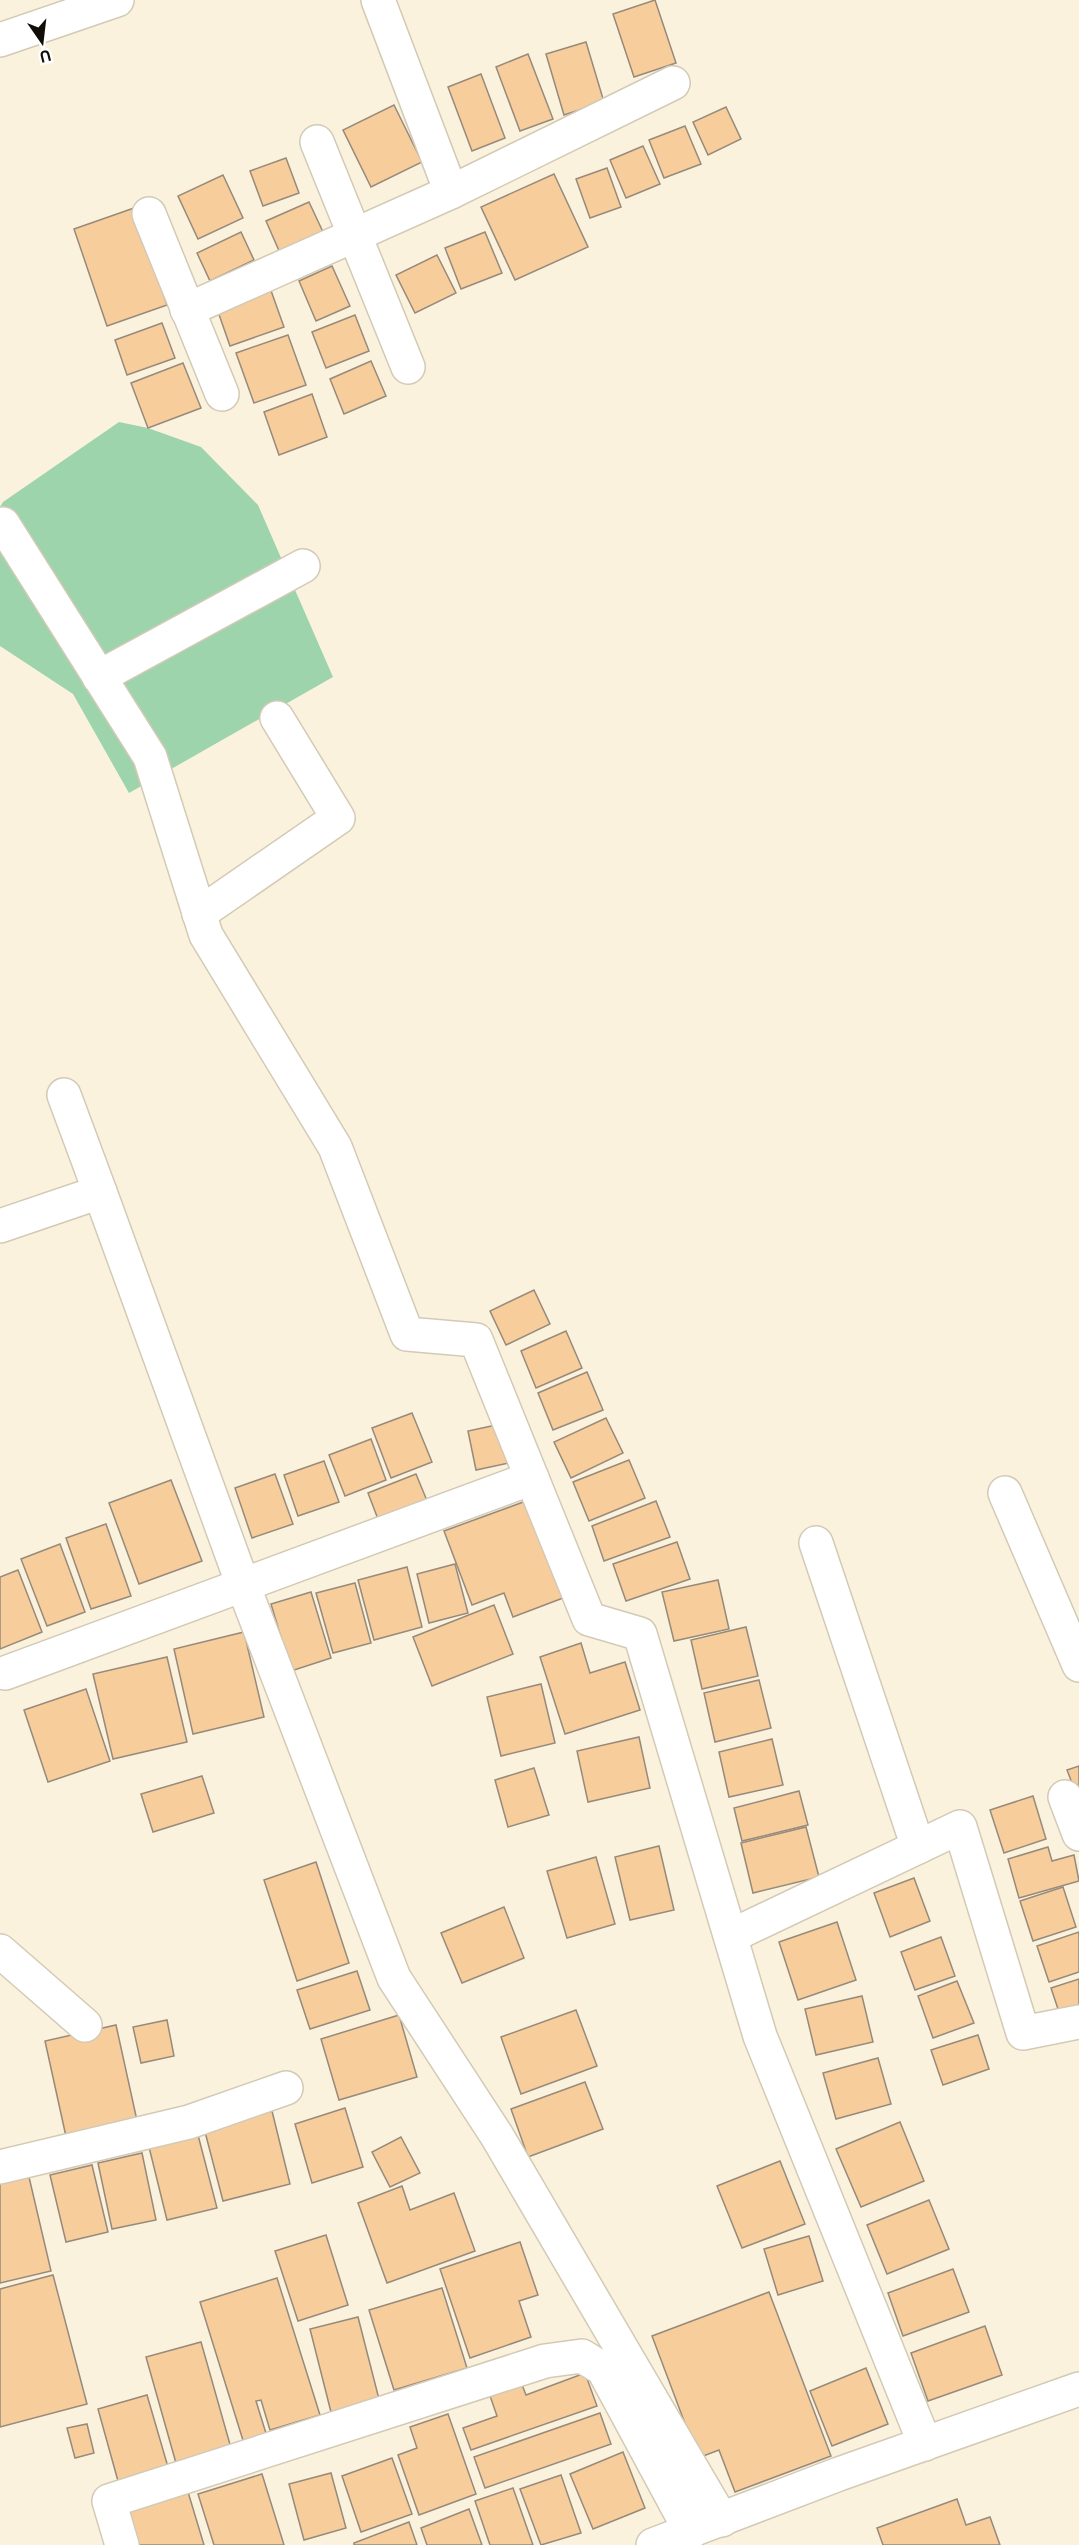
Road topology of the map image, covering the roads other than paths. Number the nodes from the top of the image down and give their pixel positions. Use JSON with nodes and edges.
{"nodes":[{"id":1,"x":117,"y":0,"type":"edge"},
{"id":2,"x":378,"y":0,"type":"edge"},
{"id":3,"x":0,"y":40,"type":"edge"},
{"id":4,"x":673,"y":83,"type":"dead end"},
{"id":5,"x":317,"y":142,"type":"dead end"},
{"id":6,"x":451,"y":192,"type":"junction"},
{"id":7,"x":149,"y":214,"type":"dead end"},
{"id":8,"x":354,"y":235,"type":"junction"},
{"id":9,"x":187,"y":310,"type":"junction"},
{"id":10,"x":408,"y":367,"type":"dead end"},
{"id":11,"x":222,"y":394,"type":"dead end"},
{"id":12,"x":0,"y":525,"type":"edge"},
{"id":13,"x":303,"y":566,"type":"dead end"},
{"id":14,"x":99,"y":677,"type":"junction"},
{"id":15,"x":277,"y":718,"type":"dead end"},
{"id":16,"x":199,"y":914,"type":"junction"},
{"id":17,"x":64,"y":1095,"type":"dead end"},
{"id":18,"x":100,"y":1192,"type":"junction"},
{"id":19,"x":0,"y":1226,"type":"edge"},
{"id":20,"x":532,"y":1478,"type":"junction"},
{"id":21,"x":1005,"y":1493,"type":"dead end"},
{"id":22,"x":816,"y":1543,"type":"dead end"},
{"id":23,"x":243,"y":1585,"type":"junction"},
{"id":24,"x":1079,"y":1665,"type":"edge"},
{"id":25,"x":5,"y":1673,"type":"dead end"},
{"id":26,"x":1065,"y":1797,"type":"dead end"},
{"id":27,"x":1079,"y":1834,"type":"edge"},
{"id":28,"x":918,"y":1847,"type":"junction"},
{"id":29,"x":731,"y":1936,"type":"junction"},
{"id":30,"x":0,"y":1951,"type":"edge"},
{"id":31,"x":1079,"y":2022,"type":"edge"},
{"id":32,"x":86,"y":2025,"type":"dead end"},
{"id":33,"x":286,"y":2088,"type":"dead end"},
{"id":34,"x":0,"y":2167,"type":"edge"},
{"id":35,"x":1079,"y":2389,"type":"edge"},
{"id":36,"x":925,"y":2444,"type":"junction"},
{"id":37,"x":722,"y":2520,"type":"junction"},
{"id":38,"x":691,"y":2532,"type":"junction"},
{"id":39,"x":122,"y":2545,"type":"edge"},
{"id":40,"x":653,"y":2545,"type":"edge"}],
"edges":[{"from":1,"to":3,"type":"street"},
{"from":2,"to":6,"type":"street"},
{"from":4,"to":6,"type":"street"},
{"from":5,"to":8,"type":"street"},
{"from":6,"to":8,"type":"street"},
{"from":7,"to":9,"type":"street"},
{"from":8,"to":9,"type":"street"},
{"from":8,"to":10,"type":"street"},
{"from":9,"to":11,"type":"street"},
{"from":12,"to":14,"type":"street"},
{"from":13,"to":14,"type":"street"},
{"from":14,"to":16,"type":"street"},
{"from":15,"to":16,"type":"street"},
{"from":16,"to":20,"type":"street"},
{"from":17,"to":18,"type":"street"},
{"from":18,"to":19,"type":"street"},
{"from":18,"to":23,"type":"street"},
{"from":20,"to":23,"type":"street"},
{"from":20,"to":29,"type":"street"},
{"from":21,"to":24,"type":"street"},
{"from":22,"to":28,"type":"street"},
{"from":23,"to":25,"type":"street"},
{"from":23,"to":37,"type":"street"},
{"from":26,"to":27,"type":"street"},
{"from":28,"to":29,"type":"street"},
{"from":28,"to":31,"type":"street"},
{"from":29,"to":36,"type":"street"},
{"from":30,"to":32,"type":"street"},
{"from":33,"to":34,"type":"street"},
{"from":35,"to":36,"type":"street"},
{"from":36,"to":37,"type":"street"},
{"from":37,"to":38,"type":"street"},
{"from":38,"to":39,"type":"street"},
{"from":38,"to":40,"type":"street"}]}
